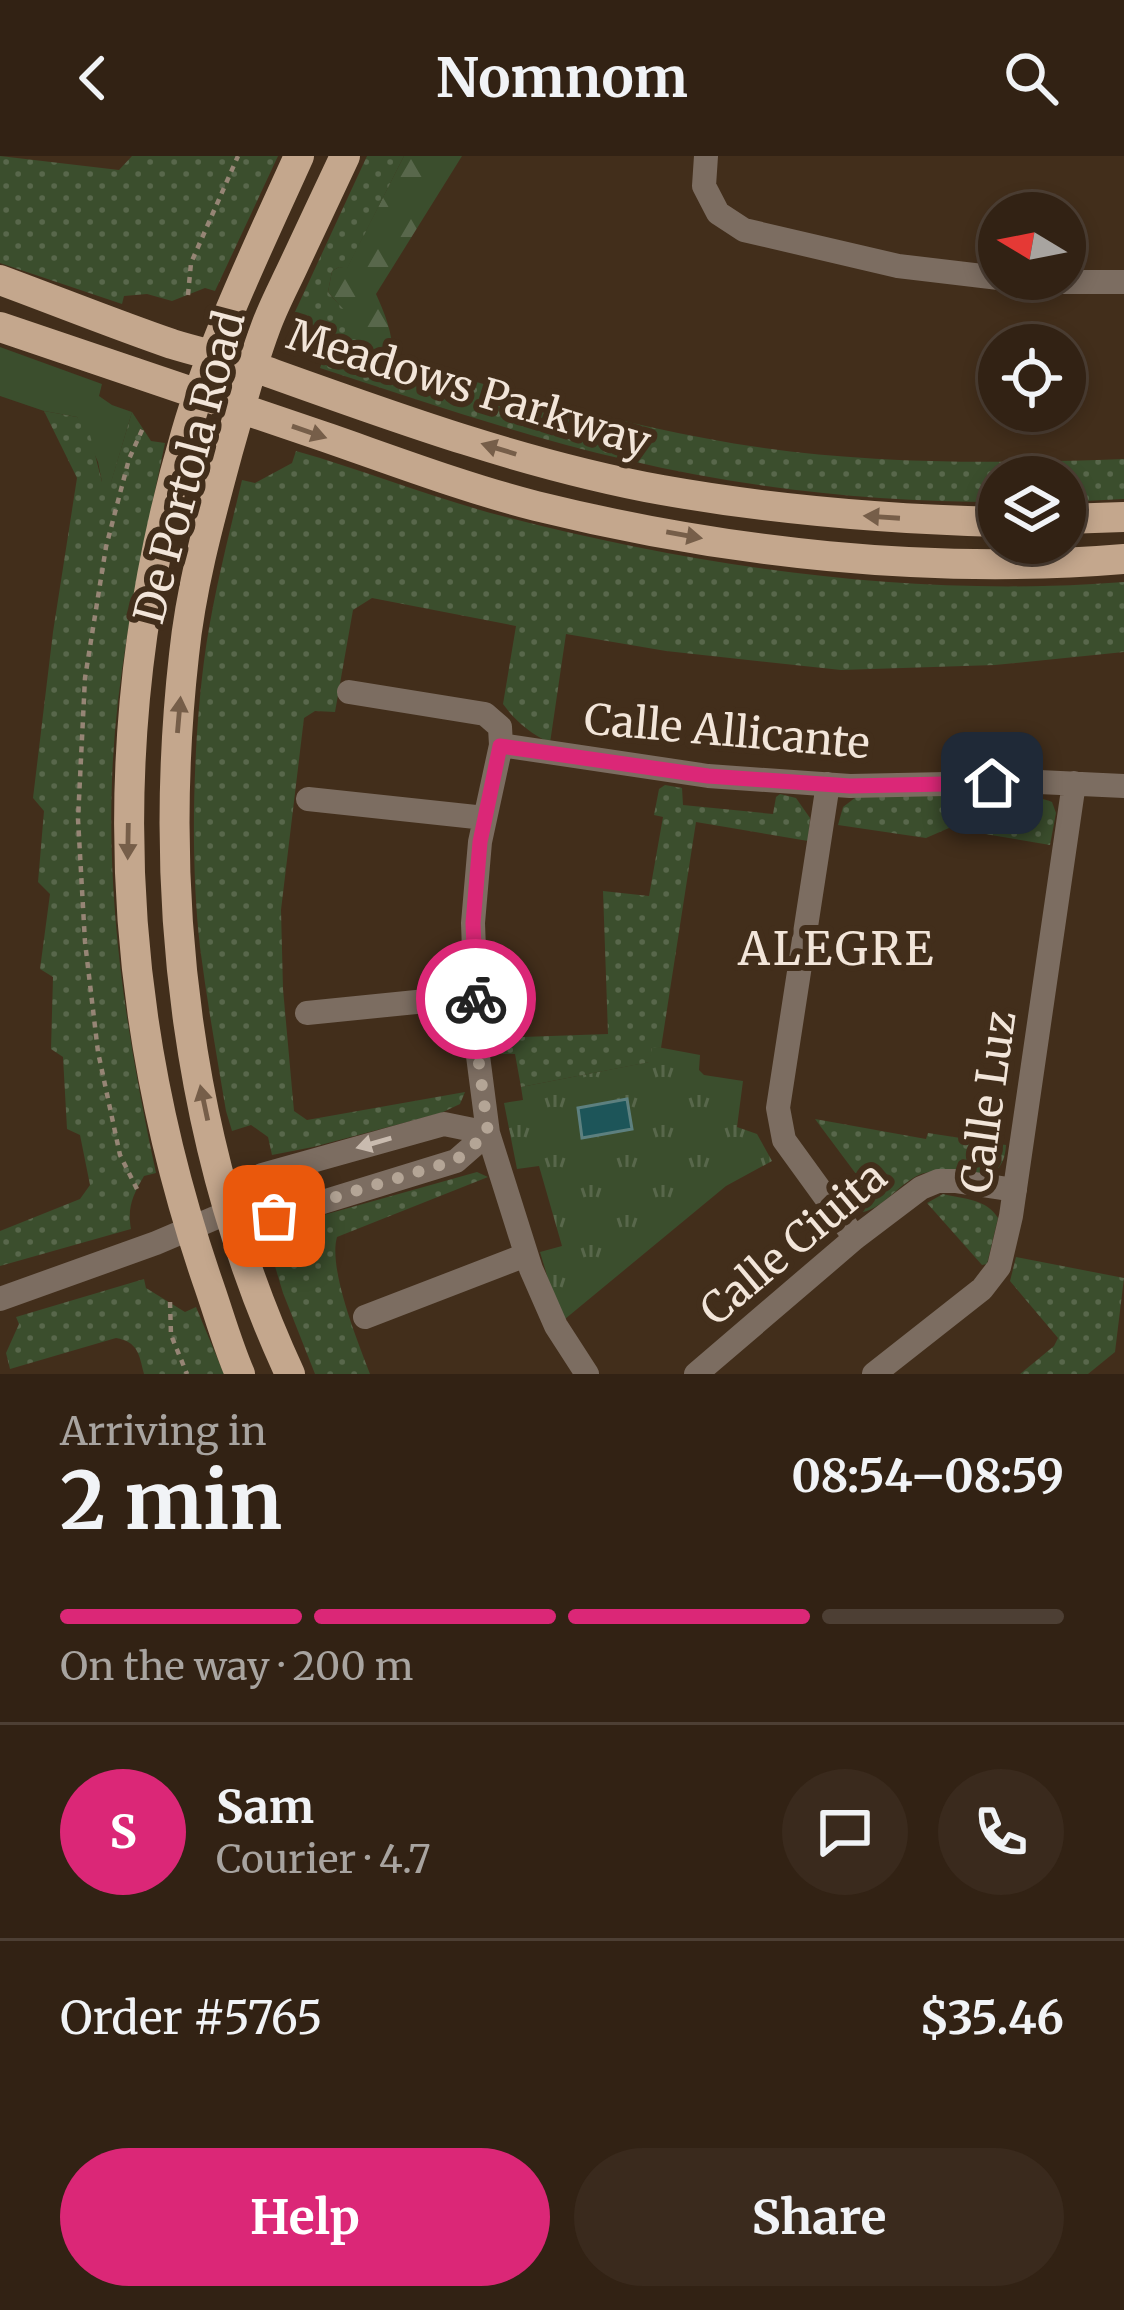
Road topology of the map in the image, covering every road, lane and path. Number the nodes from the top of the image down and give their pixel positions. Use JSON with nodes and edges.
{"nodes":[{"id":1,"x":238,"y":156,"type":"edge"},
{"id":2,"x":299,"y":156,"type":"edge"},
{"id":3,"x":345,"y":156,"type":"edge"},
{"id":4,"x":706,"y":156,"type":"edge"},
{"id":5,"x":978,"y":276,"type":"edge"},
{"id":6,"x":0,"y":280,"type":"edge"},
{"id":7,"x":1124,"y":281,"type":"edge"},
{"id":8,"x":1086,"y":282,"type":"edge"},
{"id":9,"x":188,"y":295,"type":"dead end"},
{"id":10,"x":0,"y":327,"type":"edge"},
{"id":11,"x":212,"y":354,"type":"junction"},
{"id":12,"x":253,"y":366,"type":"junction"},
{"id":13,"x":199,"y":393,"type":"junction"},
{"id":14,"x":239,"y":408,"type":"junction"},
{"id":15,"x":143,"y":428,"type":"dead end"},
{"id":16,"x":1124,"y":517,"type":"edge"},
{"id":17,"x":1086,"y":518,"type":"edge"},
{"id":18,"x":978,"y":520,"type":"edge"},
{"id":19,"x":1124,"y":559,"type":"edge"},
{"id":20,"x":349,"y":692,"type":"dead end"},
{"id":21,"x":500,"y":746,"type":"junction"},
{"id":22,"x":1074,"y":783,"type":"junction"},
{"id":23,"x":828,"y":784,"type":"junction"},
{"id":24,"x":1124,"y":786,"type":"edge"},
{"id":25,"x":308,"y":799,"type":"dead end"},
{"id":26,"x":485,"y":818,"type":"junction"},
{"id":27,"x":476,"y":996,"type":"junction"},
{"id":28,"x":307,"y":1012,"type":"dead end"},
{"id":29,"x":488,"y":1133,"type":"junction"},
{"id":30,"x":137,"y":1189,"type":"dead end"},
{"id":31,"x":1015,"y":1190,"type":"junction"},
{"id":32,"x":229,"y":1212,"type":"junction"},
{"id":33,"x":189,"y":1228,"type":"junction"},
{"id":34,"x":855,"y":1238,"type":"junction"},
{"id":35,"x":526,"y":1255,"type":"junction"},
{"id":36,"x":0,"y":1299,"type":"edge"},
{"id":37,"x":170,"y":1302,"type":"dead end"},
{"id":38,"x":365,"y":1316,"type":"dead end"},
{"id":39,"x":187,"y":1374,"type":"edge"},
{"id":40,"x":240,"y":1374,"type":"edge"},
{"id":41,"x":290,"y":1374,"type":"edge"},
{"id":42,"x":587,"y":1374,"type":"edge"},
{"id":43,"x":696,"y":1374,"type":"edge"},
{"id":44,"x":874,"y":1374,"type":"edge"}],
"edges":[{"from":1,"to":9,"type":"path"},
{"from":2,"to":11,"type":"main road","name":"De Portola Road"},
{"from":3,"to":12,"type":"main road","name":"De Portola Road"},
{"from":4,"to":5,"type":"street"},
{"from":6,"to":11,"type":"main road","name":"Meadows Parkway"},
{"from":7,"to":8,"type":"street"},
{"from":10,"to":13,"type":"main road","name":"Meadows Parkway"},
{"from":11,"to":12,"type":"main road","name":"Meadows Parkway"},
{"from":11,"to":13,"type":"main road","name":"De Portola Road"},
{"from":12,"to":14,"type":"main road","name":"De Portola Road"},
{"from":18,"to":12,"type":"main road","name":"Meadows Parkway","one_way":true},
{"from":13,"to":14,"type":"main road","name":"Meadows Parkway"},
{"from":13,"to":33,"type":"main road","name":"De Portola Road","one_way":true},
{"from":14,"to":19,"type":"main road","name":"Meadows Parkway","one_way":true},
{"from":32,"to":14,"type":"main road","name":"De Portola Road","one_way":true},
{"from":15,"to":30,"type":"path"},
{"from":16,"to":17,"type":"main road"},
{"from":20,"to":21,"type":"street"},
{"from":21,"to":23,"type":"street","name":"Calle Allicante"},
{"from":21,"to":26,"type":"street"},
{"from":22,"to":23,"type":"street","name":"Calle Allicante"},
{"from":22,"to":24,"type":"street","name":"Calle Allicante"},
{"from":22,"to":31,"type":"street","name":"Calle Luz"},
{"from":23,"to":34,"type":"street"},
{"from":25,"to":26,"type":"street"},
{"from":26,"to":27,"type":"street"},
{"from":27,"to":28,"type":"street"},
{"from":27,"to":29,"type":"street"},
{"from":29,"to":32,"type":"street"},
{"from":29,"to":32,"type":"street","one_way":true},
{"from":29,"to":35,"type":"street"},
{"from":31,"to":34,"type":"street","name":"Calle Ciuita"},
{"from":31,"to":44,"type":"street","name":"Calle Luz"},
{"from":32,"to":33,"type":"street"},
{"from":32,"to":41,"type":"main road","name":"De Portola Road"},
{"from":33,"to":36,"type":"street"},
{"from":33,"to":40,"type":"main road","name":"De Portola Road"},
{"from":34,"to":43,"type":"street","name":"Calle Ciuita"},
{"from":35,"to":38,"type":"street"},
{"from":35,"to":42,"type":"street"},
{"from":37,"to":39,"type":"path"}]}
